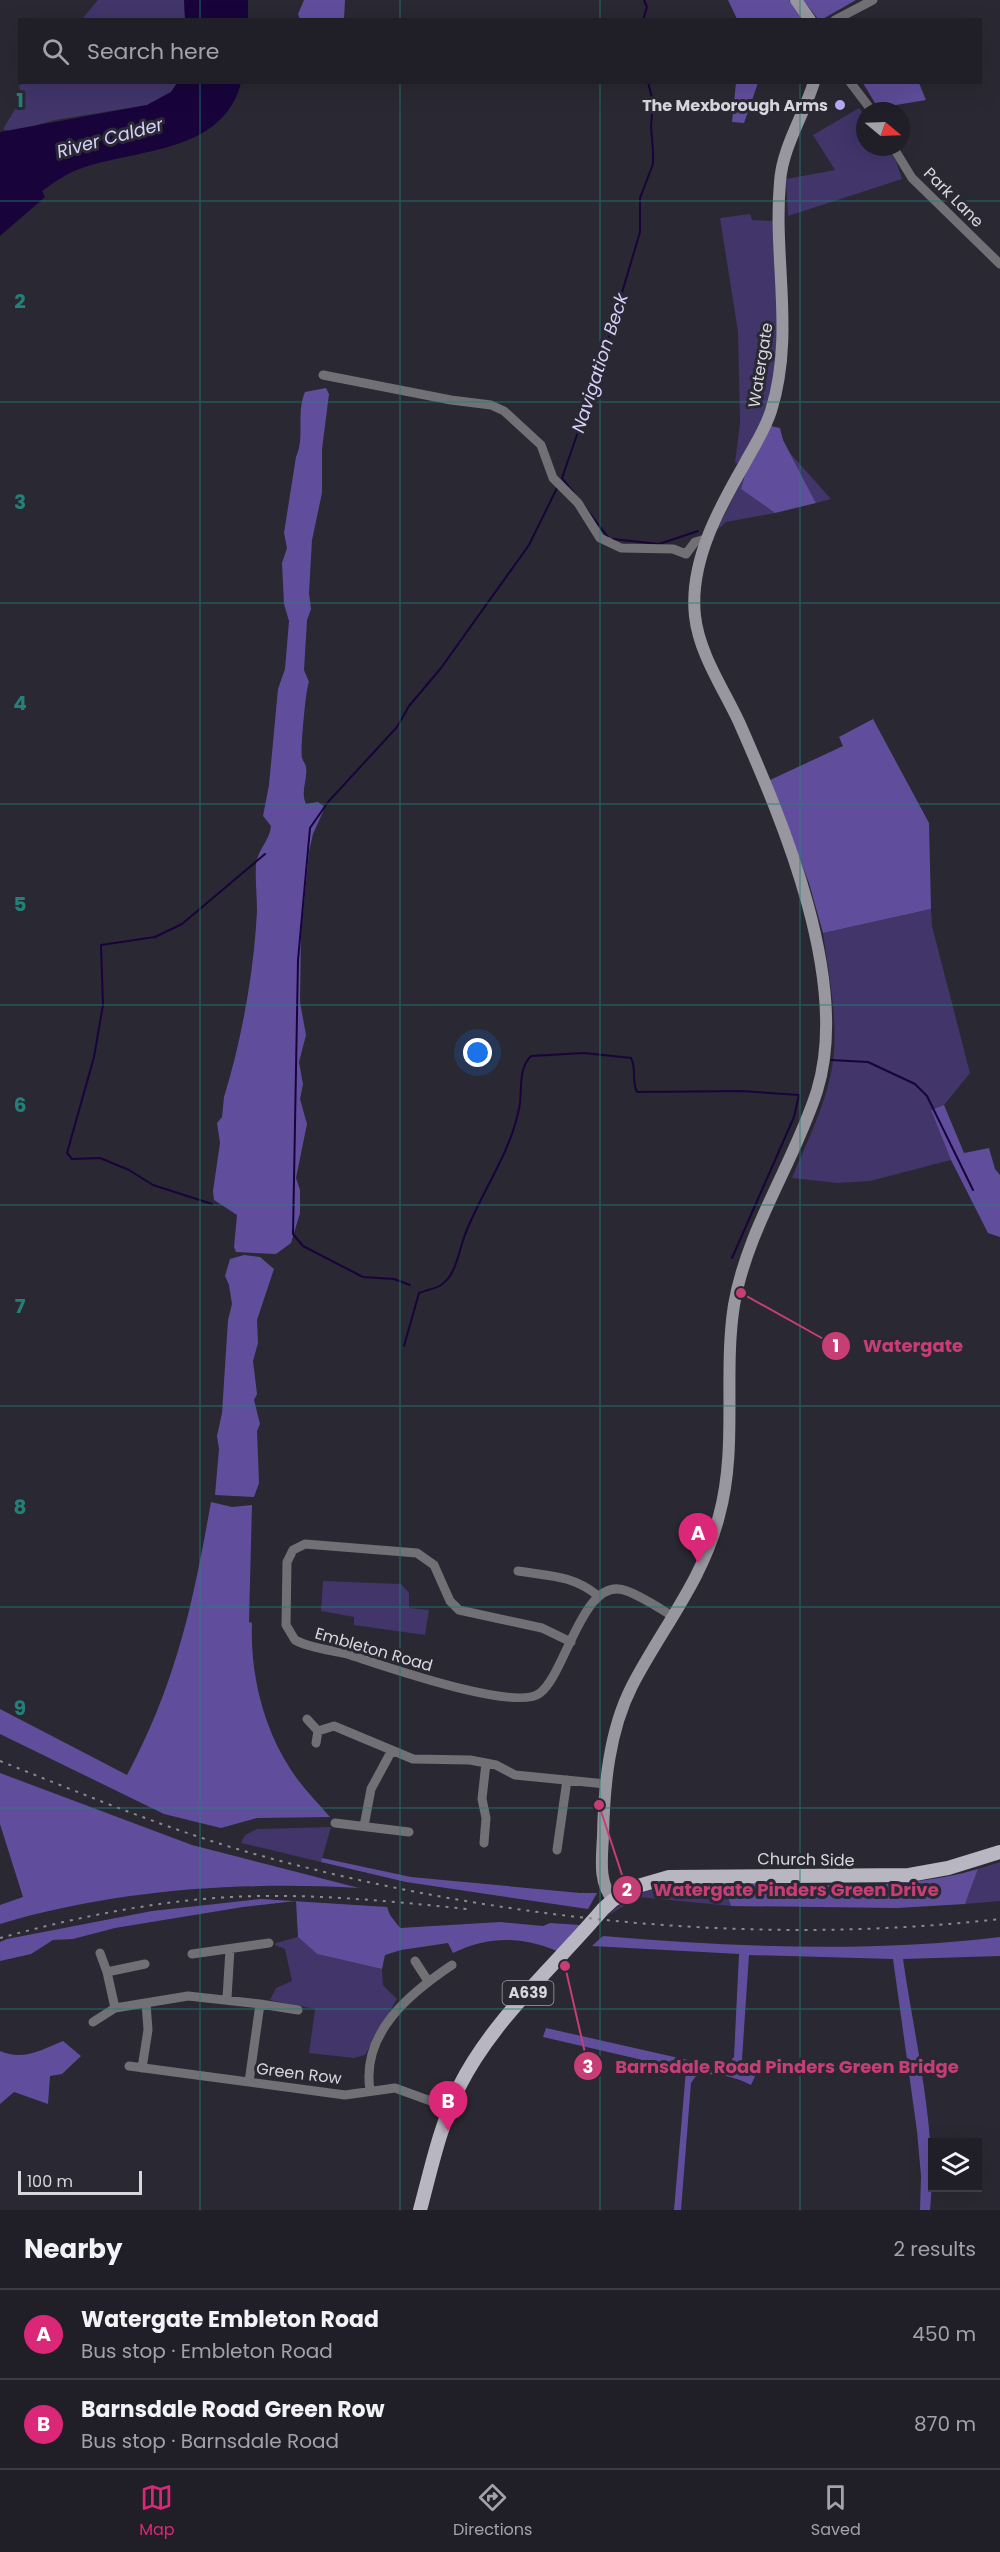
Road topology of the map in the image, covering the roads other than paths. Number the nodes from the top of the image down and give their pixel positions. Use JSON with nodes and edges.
{"nodes":[{"id":1,"x":796,"y":0,"type":"edge"},
{"id":2,"x":873,"y":0,"type":"edge"},
{"id":3,"x":809,"y":18,"type":"edge"},
{"id":4,"x":840,"y":18,"type":"edge"},
{"id":5,"x":813,"y":84,"type":"edge"},
{"id":6,"x":852,"y":84,"type":"edge"},
{"id":7,"x":865,"y":102,"type":"edge"},
{"id":8,"x":899,"y":156,"type":"edge"},
{"id":9,"x":1000,"y":264,"type":"edge"},
{"id":10,"x":323,"y":375,"type":"dead end"},
{"id":11,"x":709,"y":538,"type":"junction"},
{"id":12,"x":687,"y":554,"type":"junction"},
{"id":13,"x":698,"y":571,"type":"junction"},
{"id":14,"x":518,"y":1571,"type":"dead end"},
{"id":15,"x":597,"y":1595,"type":"junction"},
{"id":16,"x":674,"y":1617,"type":"junction"},
{"id":17,"x":571,"y":1642,"type":"junction"},
{"id":18,"x":307,"y":1719,"type":"dead end"},
{"id":19,"x":318,"y":1731,"type":"junction"},
{"id":20,"x":316,"y":1743,"type":"dead end"},
{"id":21,"x":391,"y":1752,"type":"junction"},
{"id":22,"x":486,"y":1763,"type":"junction"},
{"id":23,"x":567,"y":1780,"type":"junction"},
{"id":24,"x":606,"y":1784,"type":"junction"},
{"id":25,"x":335,"y":1823,"type":"dead end"},
{"id":26,"x":364,"y":1826,"type":"junction"},
{"id":27,"x":409,"y":1832,"type":"dead end"},
{"id":28,"x":484,"y":1843,"type":"dead end"},
{"id":29,"x":557,"y":1851,"type":"dead end"},
{"id":30,"x":1000,"y":1852,"type":"edge"},
{"id":31,"x":613,"y":1900,"type":"junction"},
{"id":32,"x":269,"y":1943,"type":"dead end"},
{"id":33,"x":230,"y":1949,"type":"junction"},
{"id":34,"x":100,"y":1953,"type":"dead end"},
{"id":35,"x":192,"y":1954,"type":"dead end"},
{"id":36,"x":415,"y":1961,"type":"dead end"},
{"id":37,"x":145,"y":1964,"type":"dead end"},
{"id":38,"x":452,"y":1965,"type":"dead end"},
{"id":39,"x":107,"y":1972,"type":"junction"},
{"id":40,"x":428,"y":1981,"type":"junction"},
{"id":41,"x":227,"y":1998,"type":"junction"},
{"id":42,"x":146,"y":2003,"type":"junction"},
{"id":43,"x":260,"y":2004,"type":"junction"},
{"id":44,"x":115,"y":2008,"type":"junction"},
{"id":45,"x":298,"y":2010,"type":"dead end"},
{"id":46,"x":93,"y":2022,"type":"dead end"},
{"id":47,"x":129,"y":2066,"type":"dead end"},
{"id":48,"x":142,"y":2068,"type":"junction"},
{"id":49,"x":249,"y":2082,"type":"junction"},
{"id":50,"x":370,"y":2090,"type":"junction"},
{"id":51,"x":450,"y":2108,"type":"junction"},
{"id":52,"x":420,"y":2210,"type":"edge"}],
"edges":[{"from":1,"to":3,"type":"main road"},
{"from":2,"to":4,"type":"street"},
{"from":5,"to":11,"type":"main road","name":"Watergate"},
{"from":6,"to":7,"type":"street"},
{"from":8,"to":9,"type":"street","name":"Park Lane"},
{"from":10,"to":12,"type":"street"},
{"from":11,"to":12,"type":"street"},
{"from":11,"to":13,"type":"main road","name":"Watergate"},
{"from":12,"to":13,"type":"street"},
{"from":13,"to":16,"type":"main road","name":"Watergate"},
{"from":14,"to":15,"type":"street"},
{"from":15,"to":16,"type":"street"},
{"from":15,"to":17,"type":"street","name":"Embleton Road"},
{"from":16,"to":24,"type":"main road","name":"Watergate"},
{"from":17,"to":17,"type":"street","name":"Embleton Road"},
{"from":18,"to":19,"type":"street"},
{"from":19,"to":20,"type":"street"},
{"from":19,"to":21,"type":"street"},
{"from":21,"to":22,"type":"street"},
{"from":21,"to":26,"type":"street"},
{"from":22,"to":23,"type":"street"},
{"from":22,"to":28,"type":"street"},
{"from":23,"to":24,"type":"street"},
{"from":23,"to":29,"type":"street"},
{"from":24,"to":31,"type":"main road","name":"Watergate"},
{"from":25,"to":26,"type":"street"},
{"from":26,"to":27,"type":"street"},
{"from":30,"to":31,"type":"main road","name":"Church Side","number":"A639"},
{"from":31,"to":51,"type":"main road","number":"A639"},
{"from":32,"to":33,"type":"street"},
{"from":33,"to":35,"type":"street"},
{"from":33,"to":41,"type":"street"},
{"from":34,"to":39,"type":"street"},
{"from":36,"to":40,"type":"street"},
{"from":37,"to":39,"type":"street"},
{"from":38,"to":40,"type":"street"},
{"from":39,"to":44,"type":"street"},
{"from":40,"to":50,"type":"street"},
{"from":41,"to":42,"type":"street"},
{"from":41,"to":43,"type":"street"},
{"from":42,"to":44,"type":"street"},
{"from":42,"to":48,"type":"street"},
{"from":43,"to":45,"type":"street"},
{"from":43,"to":49,"type":"street"},
{"from":44,"to":46,"type":"street"},
{"from":47,"to":48,"type":"street","name":"Green Row"},
{"from":48,"to":49,"type":"street","name":"Green Row"},
{"from":49,"to":50,"type":"street","name":"Green Row"},
{"from":50,"to":51,"type":"street","name":"Green Row"},
{"from":51,"to":52,"type":"main road","number":"A639"}]}
